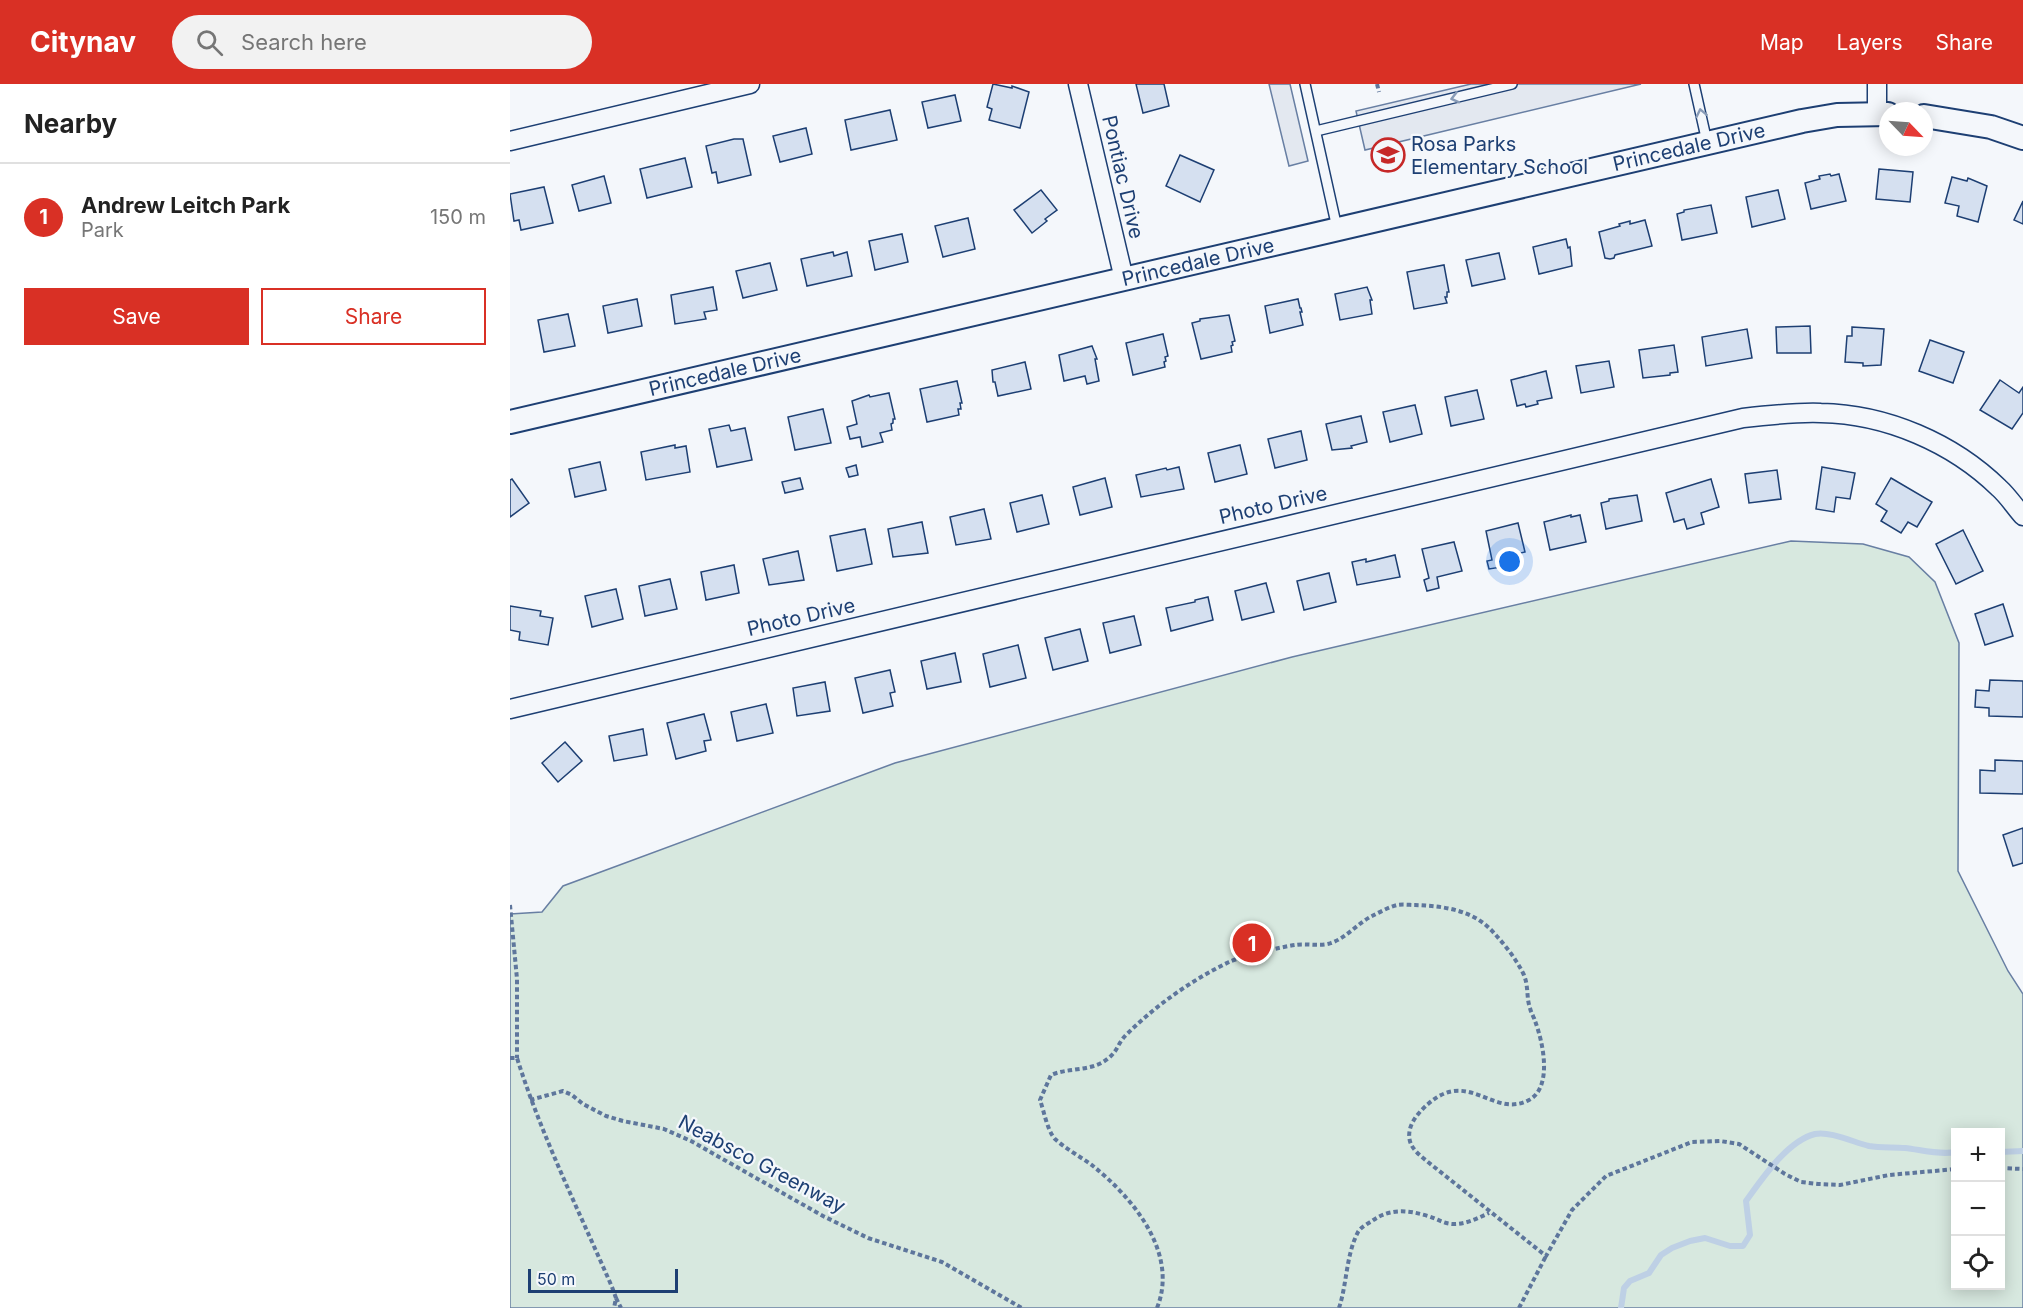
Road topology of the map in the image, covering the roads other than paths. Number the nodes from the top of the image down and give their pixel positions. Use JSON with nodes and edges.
{"nodes":[{"id":1,"x":750,"y":84,"type":"edge"},
{"id":2,"x":1078,"y":84,"type":"edge"},
{"id":3,"x":1305,"y":84,"type":"edge"},
{"id":4,"x":1512,"y":84,"type":"edge"},
{"id":5,"x":1694,"y":84,"type":"edge"},
{"id":6,"x":1877,"y":84,"type":"edge"},
{"id":7,"x":1880,"y":102,"type":"edge"},
{"id":8,"x":1879,"y":114,"type":"edge"},
{"id":9,"x":1933,"y":117,"type":"edge"},
{"id":10,"x":1316,"y":131,"type":"junction"},
{"id":11,"x":2023,"y":138,"type":"edge"},
{"id":12,"x":510,"y":141,"type":"edge"},
{"id":13,"x":1707,"y":142,"type":"junction"},
{"id":14,"x":1337,"y":229,"type":"junction"},
{"id":15,"x":1124,"y":279,"type":"junction"},
{"id":16,"x":510,"y":422,"type":"edge"},
{"id":17,"x":2023,"y":516,"type":"edge"},
{"id":18,"x":510,"y":709,"type":"edge"}],
"edges":[{"from":1,"to":12,"type":"street"},
{"from":2,"to":15,"type":"street","name":"Pontiac Drive"},
{"from":3,"to":10,"type":"lane"},
{"from":4,"to":10,"type":"lane","one_way":true},
{"from":13,"to":5,"type":"lane","one_way":true},
{"from":6,"to":7,"type":"street"},
{"from":8,"to":13,"type":"street","name":"Princedale Drive"},
{"from":9,"to":11,"type":"street"},
{"from":10,"to":14,"type":"lane"},
{"from":13,"to":14,"type":"street","name":"Princedale Drive"},
{"from":14,"to":15,"type":"street","name":"Princedale Drive"},
{"from":15,"to":16,"type":"street","name":"Princedale Drive"},
{"from":17,"to":18,"type":"street","name":"Photo Drive"}]}
